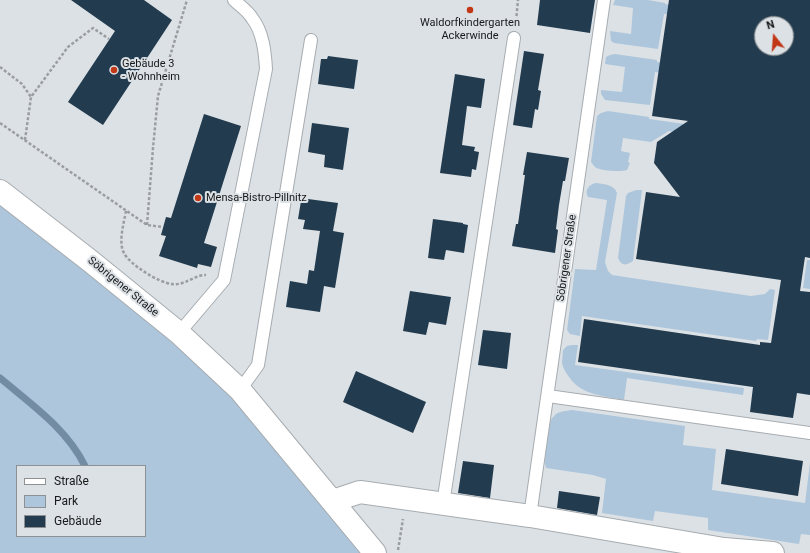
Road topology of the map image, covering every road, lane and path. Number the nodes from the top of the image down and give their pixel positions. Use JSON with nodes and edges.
{"nodes":[{"id":1,"x":187,"y":0,"type":"edge"},
{"id":2,"x":234,"y":0,"type":"edge"},
{"id":3,"x":518,"y":0,"type":"edge"},
{"id":4,"x":604,"y":0,"type":"edge"},
{"id":5,"x":514,"y":38,"type":"joint"},
{"id":6,"x":109,"y":39,"type":"dead end"},
{"id":7,"x":311,"y":40,"type":"dead end"},
{"id":8,"x":0,"y":67,"type":"edge"},
{"id":9,"x":31,"y":97,"type":"junction"},
{"id":10,"x":0,"y":123,"type":"edge"},
{"id":11,"x":25,"y":140,"type":"junction"},
{"id":12,"x":0,"y":191,"type":"edge"},
{"id":13,"x":126,"y":211,"type":"junction"},
{"id":14,"x":147,"y":225,"type":"junction"},
{"id":15,"x":163,"y":227,"type":"dead end"},
{"id":16,"x":209,"y":275,"type":"dead end"},
{"id":17,"x":179,"y":333,"type":"junction"},
{"id":18,"x":240,"y":390,"type":"junction"},
{"id":19,"x":548,"y":396,"type":"junction"},
{"id":20,"x":810,"y":433,"type":"edge"},
{"id":21,"x":406,"y":499,"type":"junction"},
{"id":22,"x":333,"y":501,"type":"junction"},
{"id":23,"x":443,"y":504,"type":"junction"},
{"id":24,"x":530,"y":516,"type":"junction"},
{"id":25,"x":723,"y":551,"type":"edge"},
{"id":26,"x":375,"y":553,"type":"edge"},
{"id":27,"x":397,"y":553,"type":"edge"},
{"id":28,"x":773,"y":553,"type":"edge"}],
"edges":[{"from":1,"to":14,"type":"path"},
{"from":2,"to":17,"type":"lane"},
{"from":3,"to":5,"type":"path"},
{"from":4,"to":19,"type":"lane","name":"Söbrigener Straße"},
{"from":5,"to":23,"type":"lane"},
{"from":6,"to":9,"type":"path"},
{"from":7,"to":18,"type":"lane"},
{"from":8,"to":9,"type":"path"},
{"from":9,"to":11,"type":"path"},
{"from":10,"to":11,"type":"path"},
{"from":11,"to":13,"type":"path"},
{"from":12,"to":17,"type":"street","name":"Söbrigener Straße"},
{"from":13,"to":14,"type":"path"},
{"from":13,"to":16,"type":"path"},
{"from":14,"to":15,"type":"path"},
{"from":17,"to":18,"type":"street","name":"Söbrigener Straße"},
{"from":18,"to":22,"type":"street","name":"Söbrigener Straße"},
{"from":19,"to":20,"type":"lane"},
{"from":19,"to":24,"type":"lane","name":"Söbrigener Straße"},
{"from":21,"to":22,"type":"street"},
{"from":21,"to":23,"type":"street"},
{"from":21,"to":27,"type":"path"},
{"from":22,"to":26,"type":"street","name":"Söbrigener Straße"},
{"from":23,"to":24,"type":"street"},
{"from":24,"to":25,"type":"street"},
{"from":25,"to":28,"type":"street"}]}
